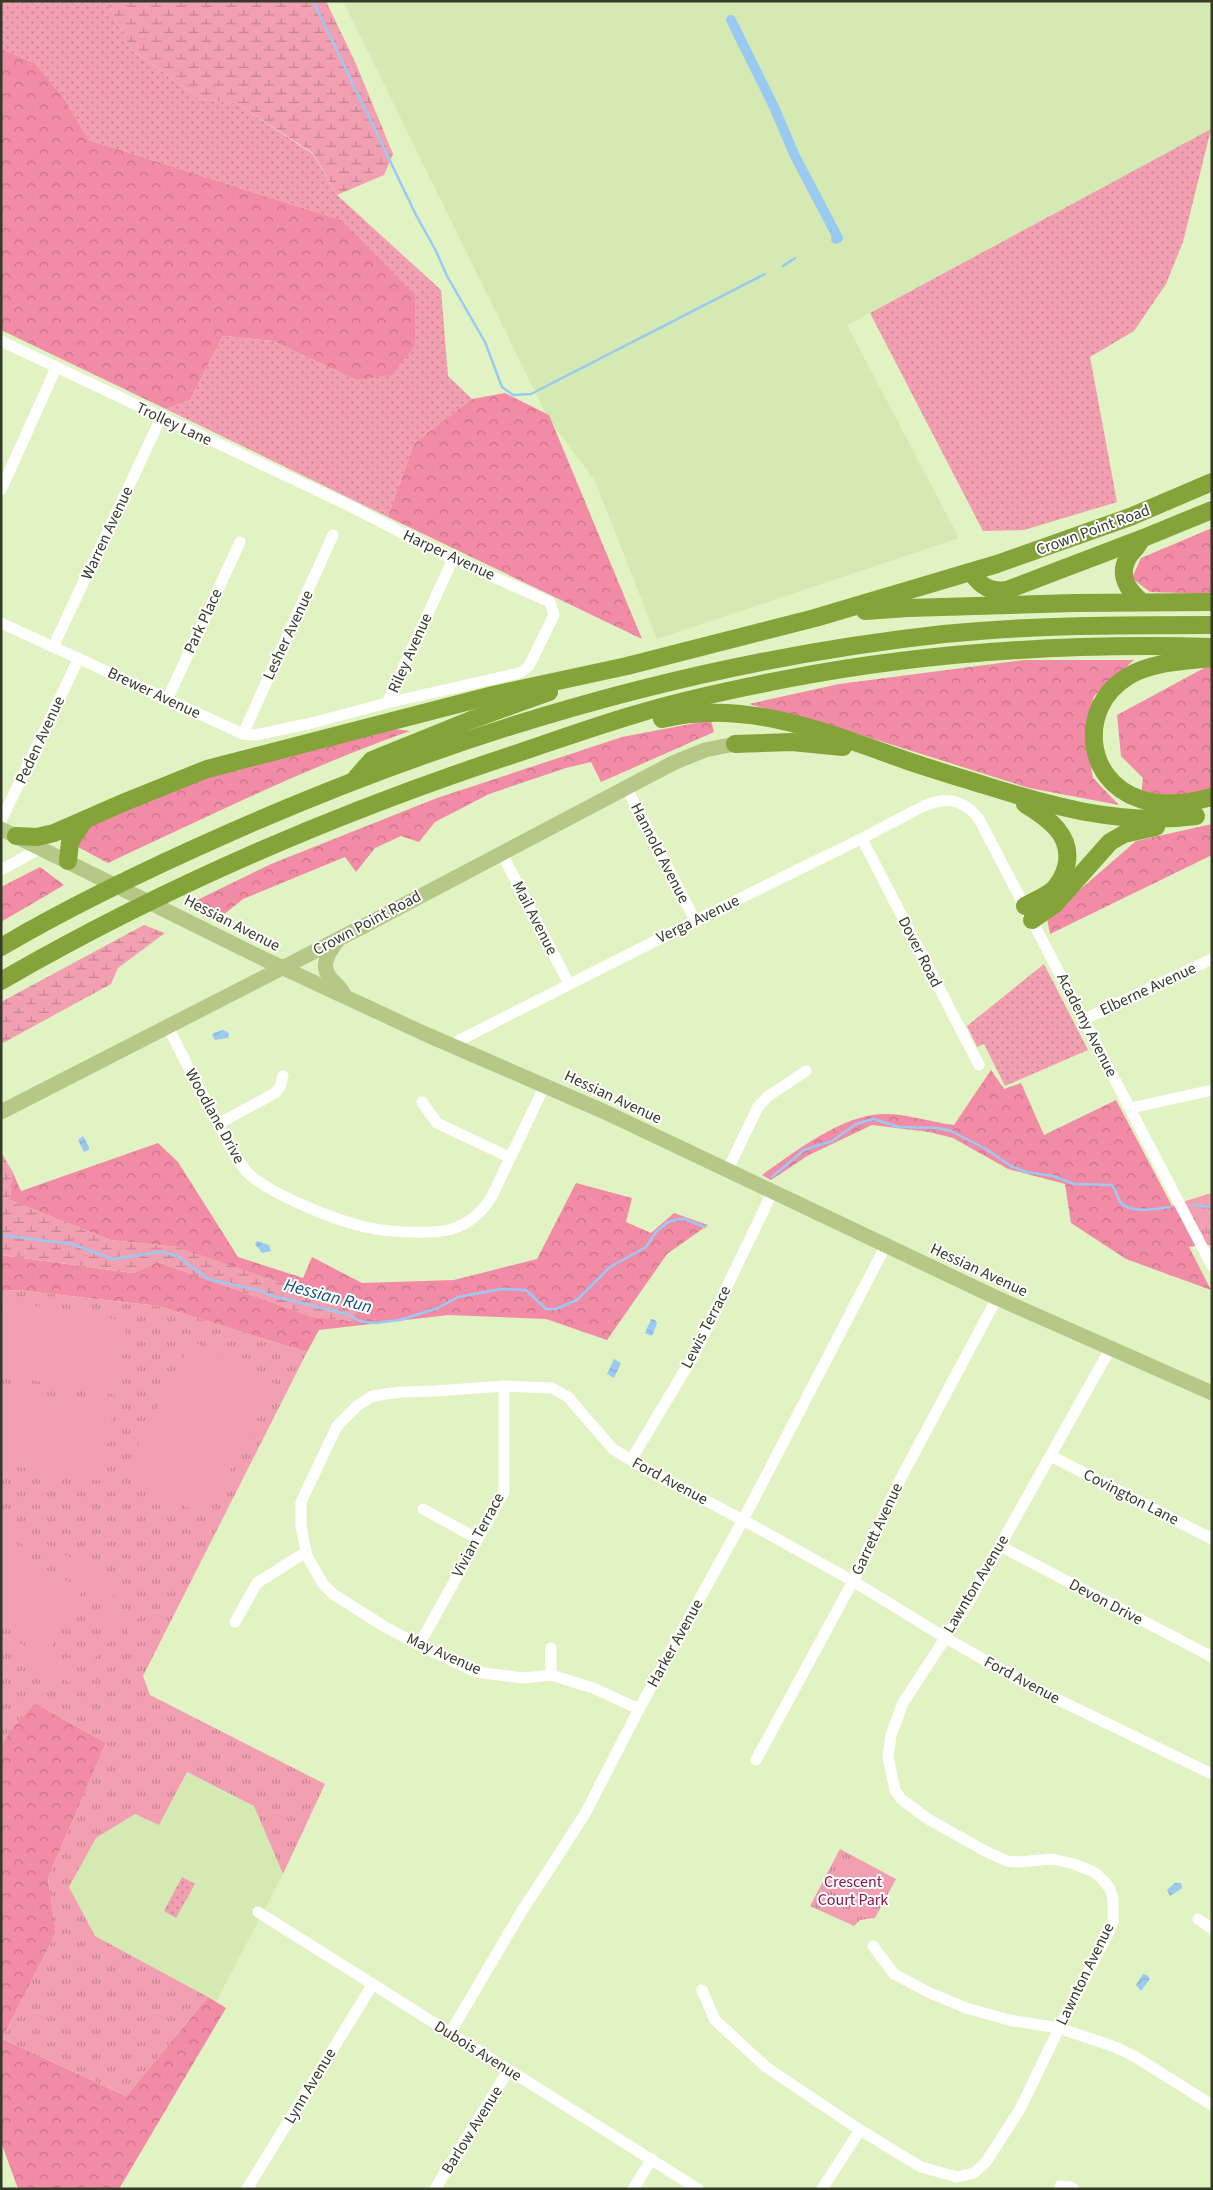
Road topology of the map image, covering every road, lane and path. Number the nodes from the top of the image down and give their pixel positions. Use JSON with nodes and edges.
{"nodes":[{"id":1,"x":1,"y":341,"type":"edge"},
{"id":2,"x":56,"y":368,"type":"junction"},
{"id":3,"x":161,"y":418,"type":"junction"},
{"id":4,"x":1212,"y":482,"type":"edge"},
{"id":5,"x":1,"y":490,"type":"edge"},
{"id":6,"x":348,"y":506,"type":"joint"},
{"id":7,"x":1212,"y":510,"type":"edge"},
{"id":8,"x":1182,"y":522,"type":"junction"},
{"id":9,"x":1212,"y":524,"type":"edge"},
{"id":10,"x":333,"y":535,"type":"dead end"},
{"id":11,"x":1141,"y":540,"type":"junction"},
{"id":12,"x":240,"y":542,"type":"dead end"},
{"id":13,"x":453,"y":559,"type":"junction"},
{"id":14,"x":972,"y":573,"type":"junction"},
{"id":15,"x":1022,"y":585,"type":"junction"},
{"id":16,"x":1142,"y":602,"type":"junction"},
{"id":17,"x":1212,"y":602,"type":"edge"},
{"id":18,"x":1087,"y":603,"type":"junction"},
{"id":19,"x":815,"y":618,"type":"junction"},
{"id":20,"x":1,"y":623,"type":"edge"},
{"id":21,"x":1212,"y":625,"type":"edge"},
{"id":22,"x":53,"y":647,"type":"junction"},
{"id":23,"x":1212,"y":647,"type":"edge"},
{"id":24,"x":79,"y":658,"type":"junction"},
{"id":25,"x":1212,"y":658,"type":"edge"},
{"id":26,"x":626,"y":666,"type":"junction"},
{"id":27,"x":167,"y":700,"type":"junction"},
{"id":28,"x":388,"y":703,"type":"junction"},
{"id":29,"x":312,"y":723,"type":"joint"},
{"id":30,"x":243,"y":734,"type":"junction"},
{"id":31,"x":562,"y":738,"type":"junction"},
{"id":32,"x":735,"y":744,"type":"joint"},
{"id":33,"x":905,"y":760,"type":"junction"},
{"id":34,"x":354,"y":780,"type":"junction"},
{"id":35,"x":626,"y":787,"type":"junction"},
{"id":36,"x":1006,"y":792,"type":"junction"},
{"id":37,"x":1212,"y":797,"type":"edge"},
{"id":38,"x":948,"y":800,"type":"joint"},
{"id":39,"x":1204,"y":813,"type":"edge"},
{"id":40,"x":84,"y":821,"type":"junction"},
{"id":41,"x":1,"y":822,"type":"edge"},
{"id":42,"x":9,"y":833,"type":"edge"},
{"id":43,"x":862,"y":839,"type":"junction"},
{"id":44,"x":41,"y":848,"type":"junction"},
{"id":45,"x":501,"y":852,"type":"junction"},
{"id":46,"x":73,"y":863,"type":"junction"},
{"id":47,"x":1,"y":870,"type":"edge"},
{"id":48,"x":1028,"y":913,"type":"junction"},
{"id":49,"x":695,"y":920,"type":"junction"},
{"id":50,"x":339,"y":938,"type":"junction"},
{"id":51,"x":1,"y":947,"type":"edge"},
{"id":52,"x":1212,"y":959,"type":"edge"},
{"id":53,"x":282,"y":968,"type":"junction"},
{"id":54,"x":1,"y":981,"type":"edge"},
{"id":55,"x":569,"y":984,"type":"junction"},
{"id":56,"x":346,"y":998,"type":"junction"},
{"id":57,"x":1085,"y":1019,"type":"junction"},
{"id":58,"x":168,"y":1027,"type":"junction"},
{"id":59,"x":450,"y":1045,"type":"junction"},
{"id":60,"x":979,"y":1065,"type":"dead end"},
{"id":61,"x":806,"y":1071,"type":"dead end"},
{"id":62,"x":283,"y":1076,"type":"dead end"},
{"id":63,"x":544,"y":1085,"type":"junction"},
{"id":64,"x":1212,"y":1090,"type":"edge"},
{"id":65,"x":422,"y":1102,"type":"dead end"},
{"id":66,"x":1130,"y":1108,"type":"junction"},
{"id":67,"x":1,"y":1112,"type":"edge"},
{"id":68,"x":218,"y":1124,"type":"junction"},
{"id":69,"x":509,"y":1157,"type":"junction"},
{"id":70,"x":728,"y":1169,"type":"junction"},
{"id":71,"x":773,"y":1191,"type":"junction"},
{"id":72,"x":886,"y":1245,"type":"junction"},
{"id":73,"x":1212,"y":1266,"type":"edge"},
{"id":74,"x":997,"y":1298,"type":"junction"},
{"id":75,"x":1110,"y":1349,"type":"junction"},
{"id":76,"x":504,"y":1386,"type":"junction"},
{"id":77,"x":1212,"y":1393,"type":"edge"},
{"id":78,"x":1051,"y":1456,"type":"junction"},
{"id":79,"x":630,"y":1460,"type":"junction"},
{"id":80,"x":423,"y":1509,"type":"dead end"},
{"id":81,"x":743,"y":1520,"type":"junction"},
{"id":82,"x":476,"y":1538,"type":"junction"},
{"id":83,"x":1212,"y":1539,"type":"edge"},
{"id":84,"x":1000,"y":1546,"type":"junction"},
{"id":85,"x":306,"y":1552,"type":"junction"},
{"id":86,"x":852,"y":1580,"type":"junction"},
{"id":87,"x":235,"y":1622,"type":"dead end"},
{"id":88,"x":944,"y":1637,"type":"junction"},
{"id":89,"x":418,"y":1645,"type":"junction"},
{"id":90,"x":550,"y":1648,"type":"dead end"},
{"id":91,"x":1212,"y":1658,"type":"edge"},
{"id":92,"x":551,"y":1674,"type":"junction"},
{"id":93,"x":639,"y":1709,"type":"junction"},
{"id":94,"x":756,"y":1760,"type":"dead end"},
{"id":95,"x":1212,"y":1774,"type":"edge"},
{"id":96,"x":258,"y":1912,"type":"dead end"},
{"id":97,"x":1198,"y":1919,"type":"dead end"},
{"id":98,"x":1212,"y":1929,"type":"edge"},
{"id":99,"x":873,"y":1946,"type":"dead end"},
{"id":100,"x":373,"y":1984,"type":"junction"},
{"id":101,"x":702,"y":1990,"type":"dead end"},
{"id":102,"x":1059,"y":2028,"type":"junction"},
{"id":103,"x":450,"y":2034,"type":"junction"},
{"id":104,"x":508,"y":2071,"type":"junction"},
{"id":105,"x":1212,"y":2105,"type":"edge"},
{"id":106,"x":860,"y":2130,"type":"junction"},
{"id":107,"x":652,"y":2159,"type":"junction"},
{"id":108,"x":1060,"y":2186,"type":"dead end"},
{"id":109,"x":247,"y":2189,"type":"edge"},
{"id":110,"x":435,"y":2189,"type":"edge"},
{"id":111,"x":633,"y":2189,"type":"edge"},
{"id":112,"x":698,"y":2189,"type":"edge"},
{"id":113,"x":822,"y":2189,"type":"edge"},
{"id":114,"x":1074,"y":2189,"type":"edge"}],
"edges":[{"from":1,"to":2,"type":"street","name":"Trolley Lane"},
{"from":2,"to":3,"type":"street","name":"Trolley Lane"},
{"from":2,"to":5,"type":"street"},
{"from":3,"to":6,"type":"street","name":"Trolley Lane"},
{"from":3,"to":22,"type":"street","name":"Warren Avenue"},
{"from":4,"to":14,"type":"highway","name":"Crown Point Road"},
{"from":6,"to":13,"type":"street","name":"Harper Avenue"},
{"from":7,"to":8,"type":"highway"},
{"from":8,"to":9,"type":"highway"},
{"from":8,"to":11,"type":"highway"},
{"from":10,"to":30,"type":"street","name":"Lesher Avenue"},
{"from":11,"to":15,"type":"highway"},
{"from":11,"to":16,"type":"highway"},
{"from":12,"to":27,"type":"street","name":"Park Place"},
{"from":13,"to":28,"type":"street","name":"Riley Avenue"},
{"from":13,"to":28,"type":"street","name":"Harper Avenue"},
{"from":14,"to":15,"type":"highway"},
{"from":14,"to":19,"type":"highway","name":"Crown Point Road"},
{"from":15,"to":18,"type":"highway"},
{"from":16,"to":17,"type":"highway"},
{"from":16,"to":18,"type":"highway"},
{"from":18,"to":19,"type":"highway"},
{"from":19,"to":26,"type":"highway"},
{"from":20,"to":22,"type":"street","name":"Brewer Avenue"},
{"from":21,"to":34,"type":"highway"},
{"from":22,"to":24,"type":"street","name":"Brewer Avenue"},
{"from":23,"to":31,"type":"highway"},
{"from":24,"to":27,"type":"street","name":"Brewer Avenue"},
{"from":24,"to":41,"type":"street","name":"Peden Avenue"},
{"from":25,"to":37,"type":"highway"},
{"from":26,"to":34,"type":"highway"},
{"from":26,"to":40,"type":"highway"},
{"from":27,"to":30,"type":"street","name":"Brewer Avenue"},
{"from":28,"to":29,"type":"street","name":"Riley Avenue"},
{"from":29,"to":30,"type":"street","name":"Brewer Avenue"},
{"from":31,"to":33,"type":"highway"},
{"from":31,"to":54,"type":"highway"},
{"from":32,"to":33,"type":"highway"},
{"from":32,"to":35,"type":"main road","name":"Crown Point Road"},
{"from":33,"to":36,"type":"highway"},
{"from":34,"to":51,"type":"highway"},
{"from":35,"to":45,"type":"main road","name":"Crown Point Road"},
{"from":35,"to":49,"type":"street","name":"Hannold Avenue"},
{"from":36,"to":39,"type":"highway"},
{"from":36,"to":48,"type":"highway"},
{"from":38,"to":43,"type":"street","name":"Verga Avenue"},
{"from":38,"to":48,"type":"street","name":"Academy Avenue"},
{"from":39,"to":48,"type":"highway"},
{"from":40,"to":42,"type":"highway"},
{"from":40,"to":46,"type":"highway"},
{"from":42,"to":44,"type":"main road","name":"Hessian Avenue"},
{"from":43,"to":49,"type":"street","name":"Verga Avenue"},
{"from":43,"to":60,"type":"street","name":"Dover Road"},
{"from":44,"to":46,"type":"main road","name":"Hessian Avenue"},
{"from":44,"to":47,"type":"street"},
{"from":45,"to":50,"type":"main road","name":"Crown Point Road"},
{"from":45,"to":55,"type":"street","name":"Mail Avenue"},
{"from":46,"to":53,"type":"main road","name":"Hessian Avenue"},
{"from":48,"to":57,"type":"street","name":"Academy Avenue"},
{"from":49,"to":55,"type":"street","name":"Verga Avenue"},
{"from":50,"to":53,"type":"main road","name":"Crown Point Road"},
{"from":50,"to":56,"type":"main road"},
{"from":52,"to":57,"type":"street","name":"Elberne Avenue"},
{"from":53,"to":56,"type":"main road","name":"Hessian Avenue"},
{"from":53,"to":58,"type":"main road","name":"Crown Point Road"},
{"from":55,"to":59,"type":"street","name":"Verga Avenue"},
{"from":56,"to":59,"type":"main road","name":"Hessian Avenue"},
{"from":57,"to":66,"type":"street","name":"Academy Avenue"},
{"from":58,"to":67,"type":"main road","name":"Crown Point Road"},
{"from":58,"to":68,"type":"street","name":"Woodlane Drive"},
{"from":59,"to":63,"type":"main road","name":"Hessian Avenue"},
{"from":61,"to":70,"type":"street"},
{"from":62,"to":68,"type":"street"},
{"from":63,"to":69,"type":"street","name":"Woodlane Drive"},
{"from":63,"to":70,"type":"main road","name":"Hessian Avenue"},
{"from":64,"to":66,"type":"street"},
{"from":65,"to":69,"type":"street"},
{"from":66,"to":73,"type":"street","name":"Academy Avenue"},
{"from":68,"to":69,"type":"street","name":"Woodlane Drive"},
{"from":70,"to":71,"type":"main road","name":"Hessian Avenue"},
{"from":71,"to":72,"type":"main road","name":"Hessian Avenue"},
{"from":71,"to":79,"type":"street","name":"Lewis Terrace"},
{"from":72,"to":74,"type":"main road","name":"Hessian Avenue"},
{"from":72,"to":81,"type":"street","name":"Harker Avenue"},
{"from":74,"to":75,"type":"main road","name":"Hessian Avenue"},
{"from":74,"to":86,"type":"street","name":"Garrett Avenue"},
{"from":75,"to":77,"type":"main road","name":"Hessian Avenue"},
{"from":75,"to":78,"type":"street","name":"Lawnton Avenue"},
{"from":76,"to":79,"type":"street","name":"Ford Avenue"},
{"from":76,"to":82,"type":"street","name":"Vivian Terrace"},
{"from":76,"to":85,"type":"street","name":"Ford Avenue"},
{"from":78,"to":83,"type":"street","name":"Covington Lane"},
{"from":78,"to":84,"type":"street","name":"Lawnton Avenue"},
{"from":79,"to":81,"type":"street","name":"Ford Avenue"},
{"from":80,"to":82,"type":"street"},
{"from":81,"to":86,"type":"street","name":"Ford Avenue"},
{"from":81,"to":93,"type":"street","name":"Harker Avenue"},
{"from":82,"to":89,"type":"street","name":"Vivian Terrace"},
{"from":84,"to":88,"type":"street","name":"Lawnton Avenue"},
{"from":84,"to":91,"type":"street","name":"Devon Drive"},
{"from":85,"to":87,"type":"street"},
{"from":85,"to":89,"type":"street","name":"May Avenue"},
{"from":86,"to":88,"type":"street","name":"Ford Avenue"},
{"from":86,"to":94,"type":"street","name":"Garrett Avenue"},
{"from":88,"to":95,"type":"street","name":"Ford Avenue"},
{"from":88,"to":102,"type":"street","name":"Lawnton Avenue"},
{"from":89,"to":92,"type":"street","name":"May Avenue"},
{"from":90,"to":92,"type":"street"},
{"from":92,"to":93,"type":"street","name":"May Avenue"},
{"from":93,"to":103,"type":"street","name":"Harker Avenue"},
{"from":96,"to":100,"type":"street","name":"Dubois Avenue"},
{"from":97,"to":98,"type":"street"},
{"from":99,"to":102,"type":"street"},
{"from":100,"to":103,"type":"street","name":"Dubois Avenue"},
{"from":100,"to":109,"type":"street","name":"Lynn Avenue"},
{"from":101,"to":106,"type":"street","name":"Lawnton Avenue"},
{"from":102,"to":105,"type":"street"},
{"from":102,"to":106,"type":"street","name":"Lawnton Avenue"},
{"from":103,"to":104,"type":"street","name":"Dubois Avenue"},
{"from":104,"to":107,"type":"street","name":"Dubois Avenue"},
{"from":104,"to":110,"type":"street","name":"Barlow Avenue"},
{"from":106,"to":113,"type":"street"},
{"from":107,"to":111,"type":"street"},
{"from":107,"to":112,"type":"street","name":"Dubois Avenue"},
{"from":108,"to":114,"type":"street"}]}
